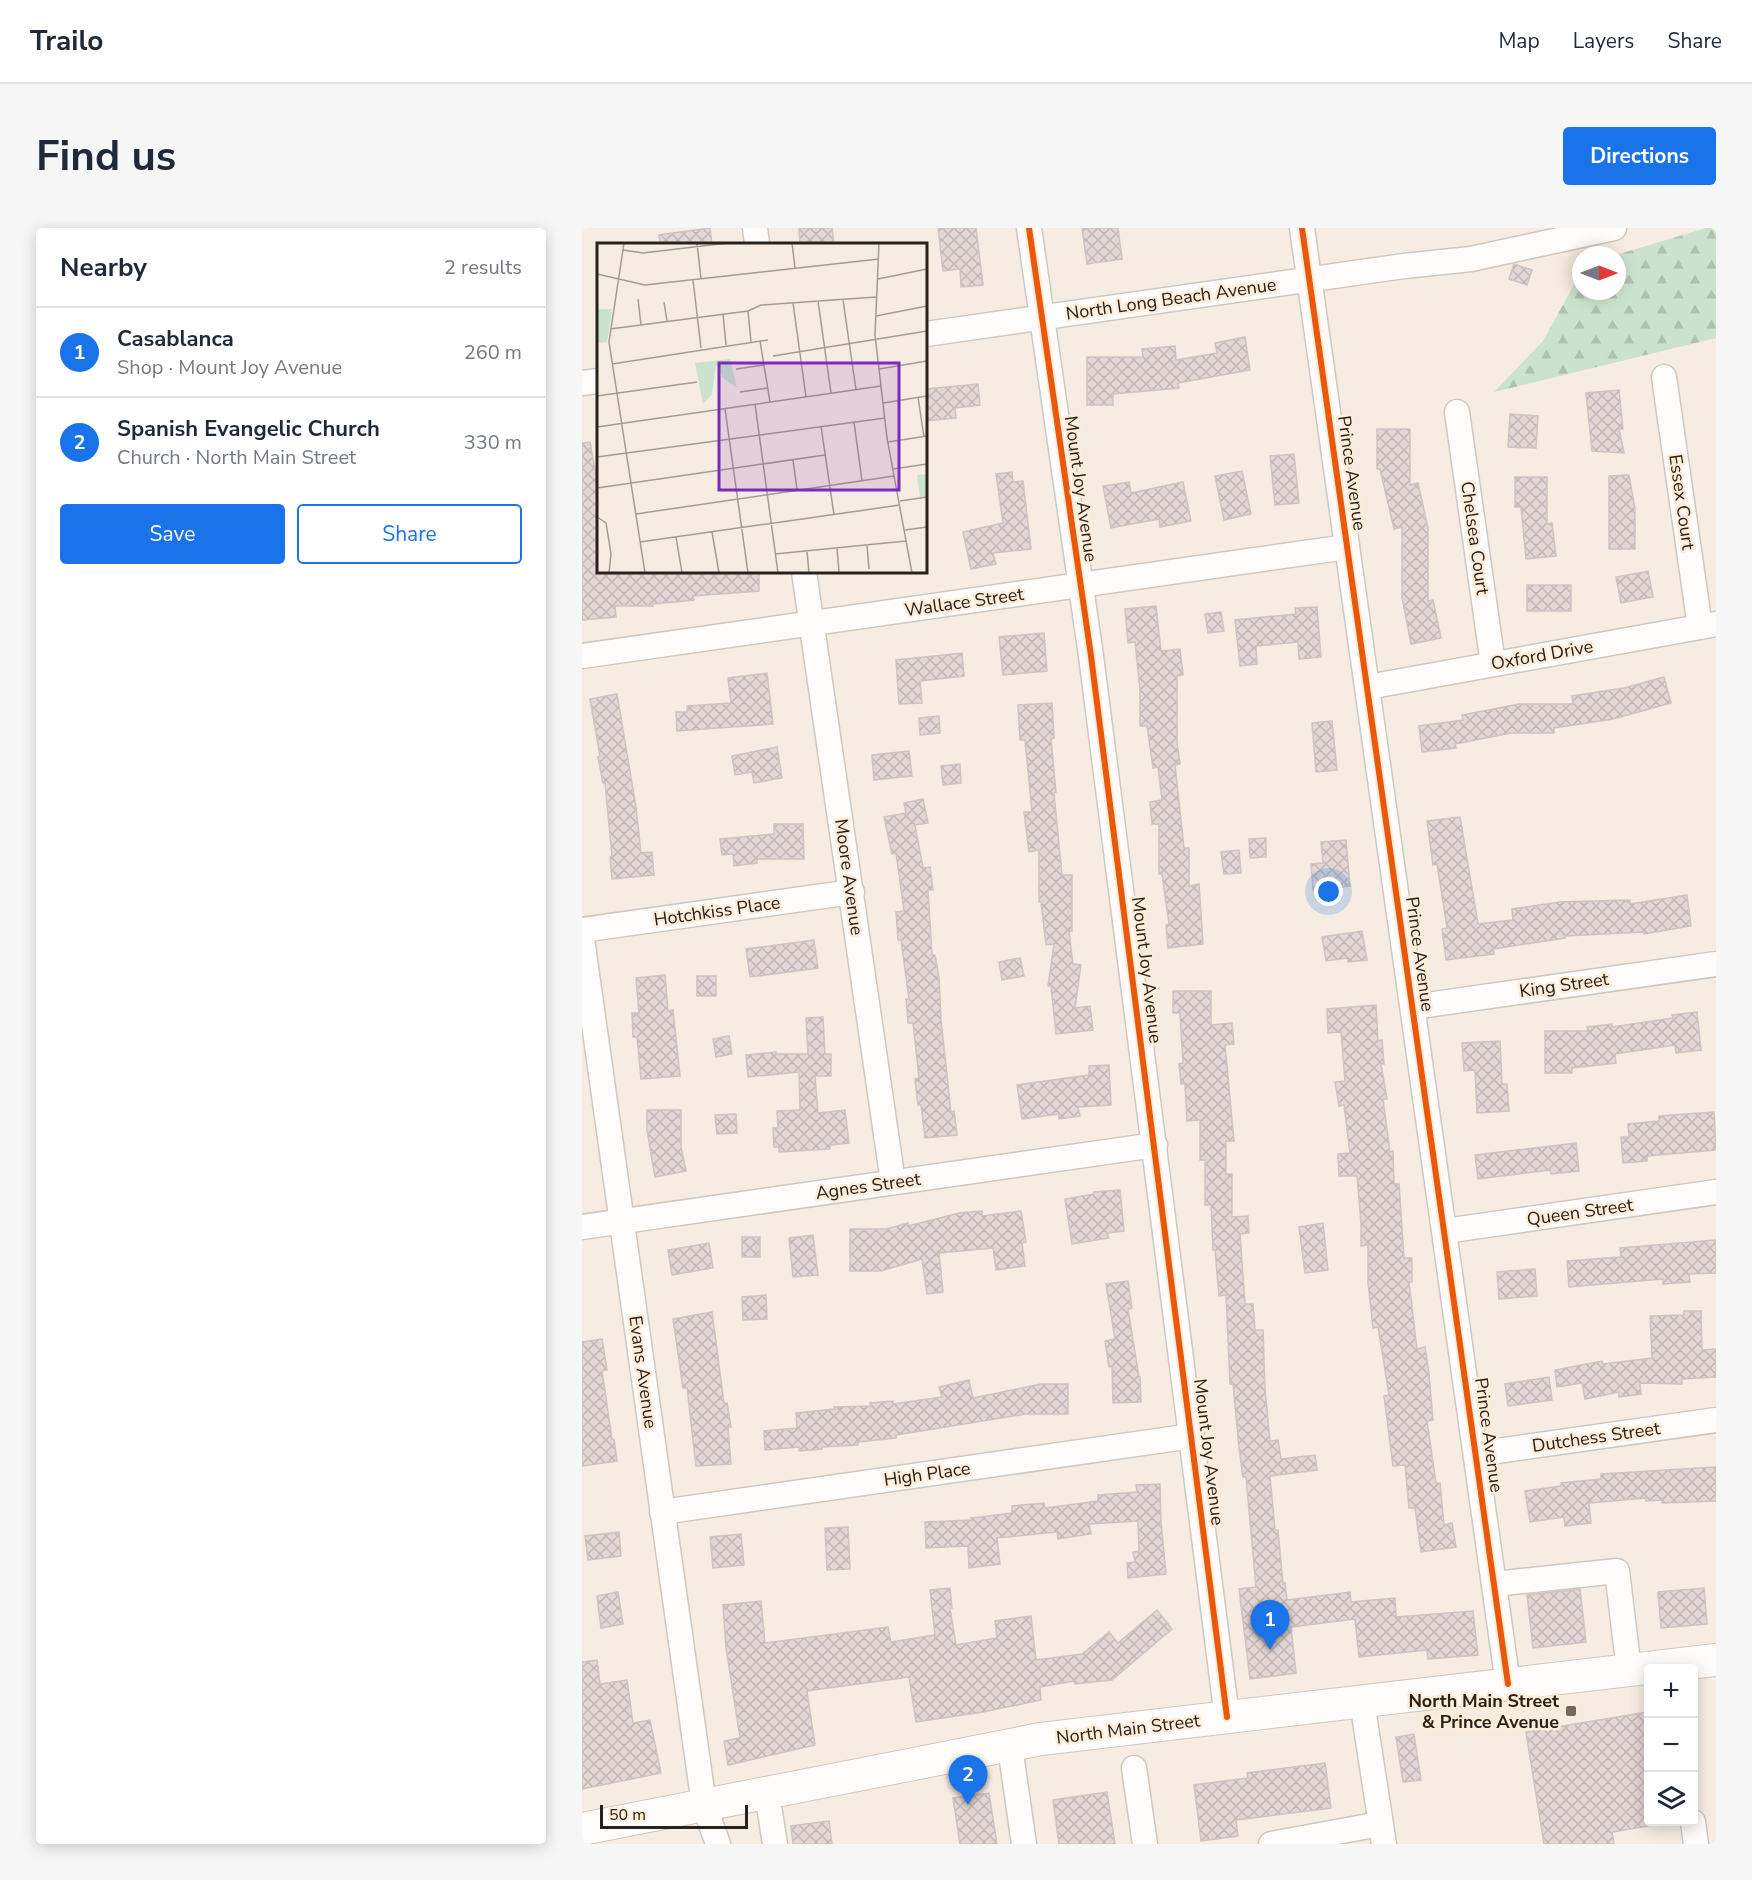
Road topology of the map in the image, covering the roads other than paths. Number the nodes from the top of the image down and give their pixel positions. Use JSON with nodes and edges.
{"nodes":[{"id":1,"x":754,"y":228,"type":"edge"},
{"id":2,"x":1029,"y":228,"type":"edge"},
{"id":3,"x":1302,"y":228,"type":"edge"},
{"id":4,"x":1614,"y":228,"type":"edge"},
{"id":5,"x":757,"y":243,"type":"edge"},
{"id":6,"x":1309,"y":279,"type":"junction"},
{"id":7,"x":1041,"y":317,"type":"junction"},
{"id":8,"x":927,"y":334,"type":"edge"},
{"id":9,"x":1664,"y":377,"type":"dead end"},
{"id":10,"x":597,"y":381,"type":"edge"},
{"id":11,"x":582,"y":383,"type":"edge"},
{"id":12,"x":1457,"y":412,"type":"dead end"},
{"id":13,"x":1347,"y":547,"type":"junction"},
{"id":14,"x":804,"y":573,"type":"edge"},
{"id":15,"x":1079,"y":586,"type":"junction"},
{"id":16,"x":811,"y":624,"type":"junction"},
{"id":17,"x":1708,"y":626,"type":"edge"},
{"id":18,"x":582,"y":656,"type":"edge"},
{"id":19,"x":1493,"y":664,"type":"junction"},
{"id":20,"x":1368,"y":687,"type":"junction"},
{"id":21,"x":852,"y":892,"type":"junction"},
{"id":22,"x":582,"y":930,"type":"edge"},
{"id":23,"x":582,"y":939,"type":"edge"},
{"id":24,"x":1716,"y":964,"type":"edge"},
{"id":25,"x":1413,"y":1007,"type":"junction"},
{"id":26,"x":1155,"y":1145,"type":"junction"},
{"id":27,"x":893,"y":1182,"type":"junction"},
{"id":28,"x":1716,"y":1192,"type":"edge"},
{"id":29,"x":621,"y":1221,"type":"junction"},
{"id":30,"x":582,"y":1227,"type":"edge"},
{"id":31,"x":1445,"y":1231,"type":"junction"},
{"id":32,"x":1716,"y":1420,"type":"edge"},
{"id":33,"x":1192,"y":1436,"type":"junction"},
{"id":34,"x":1476,"y":1454,"type":"junction"},
{"id":35,"x":662,"y":1512,"type":"junction"},
{"id":36,"x":1494,"y":1584,"type":"junction"},
{"id":37,"x":1716,"y":1660,"type":"edge"},
{"id":38,"x":1689,"y":1664,"type":"edge"},
{"id":39,"x":1644,"y":1669,"type":"edge"},
{"id":40,"x":1629,"y":1670,"type":"junction"},
{"id":41,"x":1508,"y":1684,"type":"junction"},
{"id":42,"x":1362,"y":1702,"type":"junction"},
{"id":43,"x":1227,"y":1717,"type":"junction"},
{"id":44,"x":1010,"y":1747,"type":"junction"},
{"id":45,"x":1134,"y":1768,"type":"dead end"},
{"id":46,"x":767,"y":1793,"type":"junction"},
{"id":47,"x":704,"y":1805,"type":"junction"},
{"id":48,"x":1694,"y":1826,"type":"edge"},
{"id":49,"x":582,"y":1829,"type":"edge"},
{"id":50,"x":1382,"y":1834,"type":"edge"},
{"id":51,"x":718,"y":1844,"type":"edge"},
{"id":52,"x":775,"y":1844,"type":"edge"},
{"id":53,"x":1024,"y":1844,"type":"edge"},
{"id":54,"x":1145,"y":1844,"type":"edge"},
{"id":55,"x":1270,"y":1844,"type":"edge"},
{"id":56,"x":1696,"y":1844,"type":"edge"}],
"edges":[{"from":1,"to":5,"type":"street"},
{"from":2,"to":7,"type":"street","name":"Mount Joy Avenue"},
{"from":3,"to":6,"type":"street","name":"Prince Avenue"},
{"from":4,"to":6,"type":"street","name":"North Long Beach Avenue"},
{"from":6,"to":7,"type":"street","name":"North Long Beach Avenue"},
{"from":6,"to":13,"type":"street","name":"Prince Avenue"},
{"from":7,"to":8,"type":"street","name":"North Long Beach Avenue"},
{"from":7,"to":15,"type":"street","name":"Mount Joy Avenue"},
{"from":9,"to":17,"type":"street","name":"Essex Court"},
{"from":10,"to":11,"type":"street"},
{"from":12,"to":19,"type":"street","name":"Chelsea Court"},
{"from":13,"to":15,"type":"street","name":"Wallace Street"},
{"from":13,"to":20,"type":"street","name":"Prince Avenue"},
{"from":14,"to":16,"type":"street","name":"Moore Avenue"},
{"from":15,"to":16,"type":"street","name":"Wallace Street"},
{"from":15,"to":26,"type":"street","name":"Mount Joy Avenue"},
{"from":16,"to":18,"type":"street","name":"Wallace Street"},
{"from":16,"to":21,"type":"street","name":"Moore Avenue"},
{"from":17,"to":19,"type":"street","name":"Oxford Drive"},
{"from":19,"to":20,"type":"street","name":"Oxford Drive"},
{"from":20,"to":25,"type":"street","name":"Prince Avenue"},
{"from":21,"to":22,"type":"street","name":"Hotchkiss Place"},
{"from":21,"to":27,"type":"street","name":"Moore Avenue"},
{"from":23,"to":29,"type":"street","name":"Evans Avenue"},
{"from":24,"to":25,"type":"street","name":"King Street"},
{"from":25,"to":31,"type":"street","name":"Prince Avenue"},
{"from":26,"to":27,"type":"street","name":"Agnes Street"},
{"from":26,"to":33,"type":"street","name":"Mount Joy Avenue"},
{"from":27,"to":29,"type":"street","name":"Agnes Street"},
{"from":28,"to":31,"type":"street","name":"Queen Street"},
{"from":29,"to":30,"type":"street","name":"Agnes Street"},
{"from":29,"to":35,"type":"street","name":"Evans Avenue"},
{"from":31,"to":34,"type":"street","name":"Prince Avenue"},
{"from":32,"to":34,"type":"street","name":"Dutchess Street"},
{"from":33,"to":35,"type":"street","name":"High Place"},
{"from":33,"to":43,"type":"street","name":"Mount Joy Avenue"},
{"from":34,"to":36,"type":"street","name":"Prince Avenue"},
{"from":35,"to":47,"type":"street","name":"Evans Avenue"},
{"from":36,"to":40,"type":"street"},
{"from":36,"to":41,"type":"street","name":"Prince Avenue"},
{"from":37,"to":38,"type":"main road","name":"North Main Street"},
{"from":39,"to":40,"type":"main road","name":"North Main Street"},
{"from":40,"to":41,"type":"main road","name":"North Main Street"},
{"from":41,"to":42,"type":"main road","name":"North Main Street"},
{"from":42,"to":43,"type":"main road","name":"North Main Street"},
{"from":42,"to":50,"type":"street"},
{"from":43,"to":44,"type":"main road","name":"North Main Street"},
{"from":44,"to":46,"type":"main road","name":"North Main Street"},
{"from":44,"to":53,"type":"street"},
{"from":45,"to":54,"type":"street"},
{"from":46,"to":47,"type":"main road","name":"North Main Street"},
{"from":46,"to":52,"type":"street"},
{"from":47,"to":49,"type":"main road","name":"North Main Street"},
{"from":47,"to":51,"type":"street","name":"Evans Avenue"},
{"from":48,"to":56,"type":"street"},
{"from":50,"to":55,"type":"street"}]}
